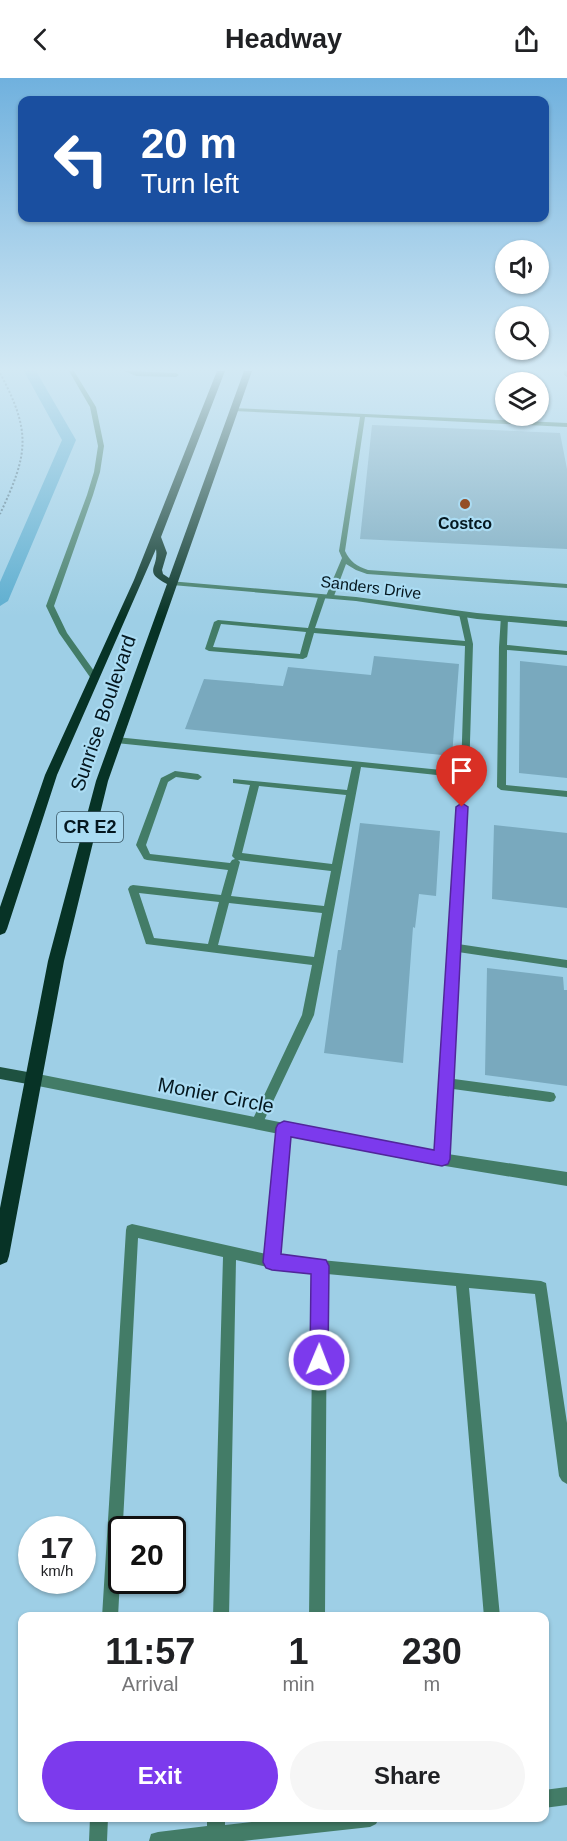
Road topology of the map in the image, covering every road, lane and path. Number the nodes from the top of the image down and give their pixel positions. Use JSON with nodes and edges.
{"nodes":[{"id":1,"x":22,"y":453,"type":"edge"},
{"id":2,"x":99,"y":453,"type":"edge"},
{"id":3,"x":189,"y":453,"type":"edge"},
{"id":4,"x":218,"y":453,"type":"edge"},
{"id":5,"x":357,"y":453,"type":"edge"},
{"id":6,"x":0,"y":514,"type":"edge"},
{"id":7,"x":156,"y":537,"type":"junction"},
{"id":8,"x":345,"y":559,"type":"junction"},
{"id":9,"x":172,"y":583,"type":"junction"},
{"id":10,"x":567,"y":586,"type":"edge"},
{"id":11,"x":326,"y":596,"type":"junction"},
{"id":12,"x":463,"y":614,"type":"junction"},
{"id":13,"x":504,"y":618,"type":"junction"},
{"id":14,"x":567,"y":624,"type":"edge"},
{"id":15,"x":311,"y":630,"type":"junction"},
{"id":16,"x":469,"y":644,"type":"junction"},
{"id":17,"x":504,"y":647,"type":"junction"},
{"id":18,"x":567,"y":652,"type":"edge"},
{"id":19,"x":95,"y":678,"type":"junction"},
{"id":20,"x":116,"y":740,"type":"junction"},
{"id":21,"x":357,"y":764,"type":"junction"},
{"id":22,"x":198,"y":777,"type":"dead end"},
{"id":23,"x":236,"y":781,"type":"dead end"},
{"id":24,"x":255,"y":783,"type":"junction"},
{"id":25,"x":352,"y":793,"type":"junction"},
{"id":26,"x":567,"y":794,"type":"edge"},
{"id":27,"x":462,"y":807,"type":"dead end"},
{"id":28,"x":235,"y":861,"type":"junction"},
{"id":29,"x":336,"y":868,"type":"junction"},
{"id":30,"x":226,"y":899,"type":"junction"},
{"id":31,"x":327,"y":910,"type":"junction"},
{"id":32,"x":0,"y":928,"type":"edge"},
{"id":33,"x":453,"y":947,"type":"junction"},
{"id":34,"x":212,"y":948,"type":"junction"},
{"id":35,"x":317,"y":961,"type":"junction"},
{"id":36,"x":567,"y":964,"type":"edge"},
{"id":37,"x":0,"y":1072,"type":"edge"},
{"id":38,"x":33,"y":1079,"type":"junction"},
{"id":39,"x":448,"y":1083,"type":"junction"},
{"id":40,"x":550,"y":1097,"type":"dead end"},
{"id":41,"x":256,"y":1123,"type":"junction"},
{"id":42,"x":284,"y":1128,"type":"junction"},
{"id":43,"x":442,"y":1159,"type":"junction"},
{"id":44,"x":567,"y":1179,"type":"edge"},
{"id":45,"x":230,"y":1252,"type":"junction"},
{"id":46,"x":0,"y":1256,"type":"edge"},
{"id":47,"x":272,"y":1262,"type":"junction"},
{"id":48,"x":320,"y":1266,"type":"junction"},
{"id":49,"x":462,"y":1281,"type":"junction"},
{"id":50,"x":567,"y":1476,"type":"edge"},
{"id":51,"x":110,"y":1612,"type":"edge"},
{"id":52,"x":221,"y":1612,"type":"edge"},
{"id":53,"x":317,"y":1612,"type":"edge"},
{"id":54,"x":492,"y":1612,"type":"edge"},
{"id":55,"x":567,"y":1796,"type":"edge"},
{"id":56,"x":549,"y":1798,"type":"edge"},
{"id":57,"x":99,"y":1822,"type":"edge"},
{"id":58,"x":295,"y":1822,"type":"edge"},
{"id":59,"x":216,"y":1826,"type":"edge"},
{"id":60,"x":98,"y":1841,"type":"edge"},
{"id":61,"x":158,"y":1841,"type":"edge"}],
"edges":[{"from":1,"to":6,"type":"path"},
{"from":2,"to":19,"type":"lane"},
{"from":3,"to":7,"type":"main road","name":"Sunrise Boulevard","number":"CR E2"},
{"from":4,"to":9,"type":"main road","name":"Sunrise Boulevard","number":"CR E2"},
{"from":5,"to":8,"type":"lane"},
{"from":7,"to":9,"type":"main road"},
{"from":7,"to":19,"type":"main road","name":"Sunrise Boulevard","number":"CR E2"},
{"from":8,"to":10,"type":"lane"},
{"from":8,"to":11,"type":"lane"},
{"from":9,"to":11,"type":"street","name":"Sanders Drive"},
{"from":9,"to":20,"type":"main road","name":"Sunrise Boulevard","number":"CR E2"},
{"from":11,"to":12,"type":"street","name":"Sanders Drive"},
{"from":11,"to":15,"type":"lane"},
{"from":12,"to":13,"type":"street","name":"Sanders Drive"},
{"from":12,"to":16,"type":"lane"},
{"from":13,"to":14,"type":"street","name":"Sanders Drive"},
{"from":13,"to":17,"type":"lane"},
{"from":15,"to":15,"type":"lane"},
{"from":15,"to":16,"type":"lane"},
{"from":16,"to":21,"type":"lane"},
{"from":17,"to":18,"type":"lane"},
{"from":17,"to":26,"type":"lane"},
{"from":19,"to":32,"type":"main road","name":"Sunrise Boulevard","number":"CR E2"},
{"from":20,"to":21,"type":"lane"},
{"from":20,"to":38,"type":"main road","name":"Sunrise Boulevard","number":"CR E2"},
{"from":21,"to":25,"type":"lane"},
{"from":22,"to":28,"type":"lane"},
{"from":23,"to":24,"type":"lane"},
{"from":24,"to":25,"type":"lane"},
{"from":24,"to":28,"type":"lane"},
{"from":25,"to":29,"type":"lane"},
{"from":27,"to":33,"type":"lane"},
{"from":28,"to":29,"type":"lane"},
{"from":28,"to":30,"type":"lane"},
{"from":29,"to":31,"type":"lane"},
{"from":30,"to":31,"type":"lane"},
{"from":30,"to":34,"type":"lane"},
{"from":30,"to":34,"type":"lane"},
{"from":31,"to":35,"type":"lane"},
{"from":33,"to":36,"type":"lane"},
{"from":33,"to":39,"type":"lane"},
{"from":34,"to":35,"type":"lane"},
{"from":35,"to":41,"type":"lane"},
{"from":37,"to":38,"type":"main road","name":"Monier Circle"},
{"from":38,"to":41,"type":"street","name":"Monier Circle"},
{"from":38,"to":46,"type":"main road","name":"Sunrise Boulevard","number":"CR E2"},
{"from":39,"to":40,"type":"lane"},
{"from":39,"to":43,"type":"lane"},
{"from":41,"to":42,"type":"street","name":"Monier Circle"},
{"from":42,"to":43,"type":"street","name":"Monier Circle"},
{"from":42,"to":47,"type":"lane"},
{"from":43,"to":44,"type":"street","name":"Monier Circle"},
{"from":45,"to":47,"type":"lane"},
{"from":45,"to":51,"type":"lane"},
{"from":45,"to":52,"type":"lane"},
{"from":47,"to":48,"type":"lane"},
{"from":48,"to":49,"type":"lane"},
{"from":48,"to":53,"type":"lane"},
{"from":49,"to":50,"type":"lane"},
{"from":49,"to":54,"type":"lane"},
{"from":55,"to":56,"type":"lane"},
{"from":57,"to":60,"type":"lane"},
{"from":58,"to":59,"type":"lane"},
{"from":59,"to":61,"type":"lane"}]}
